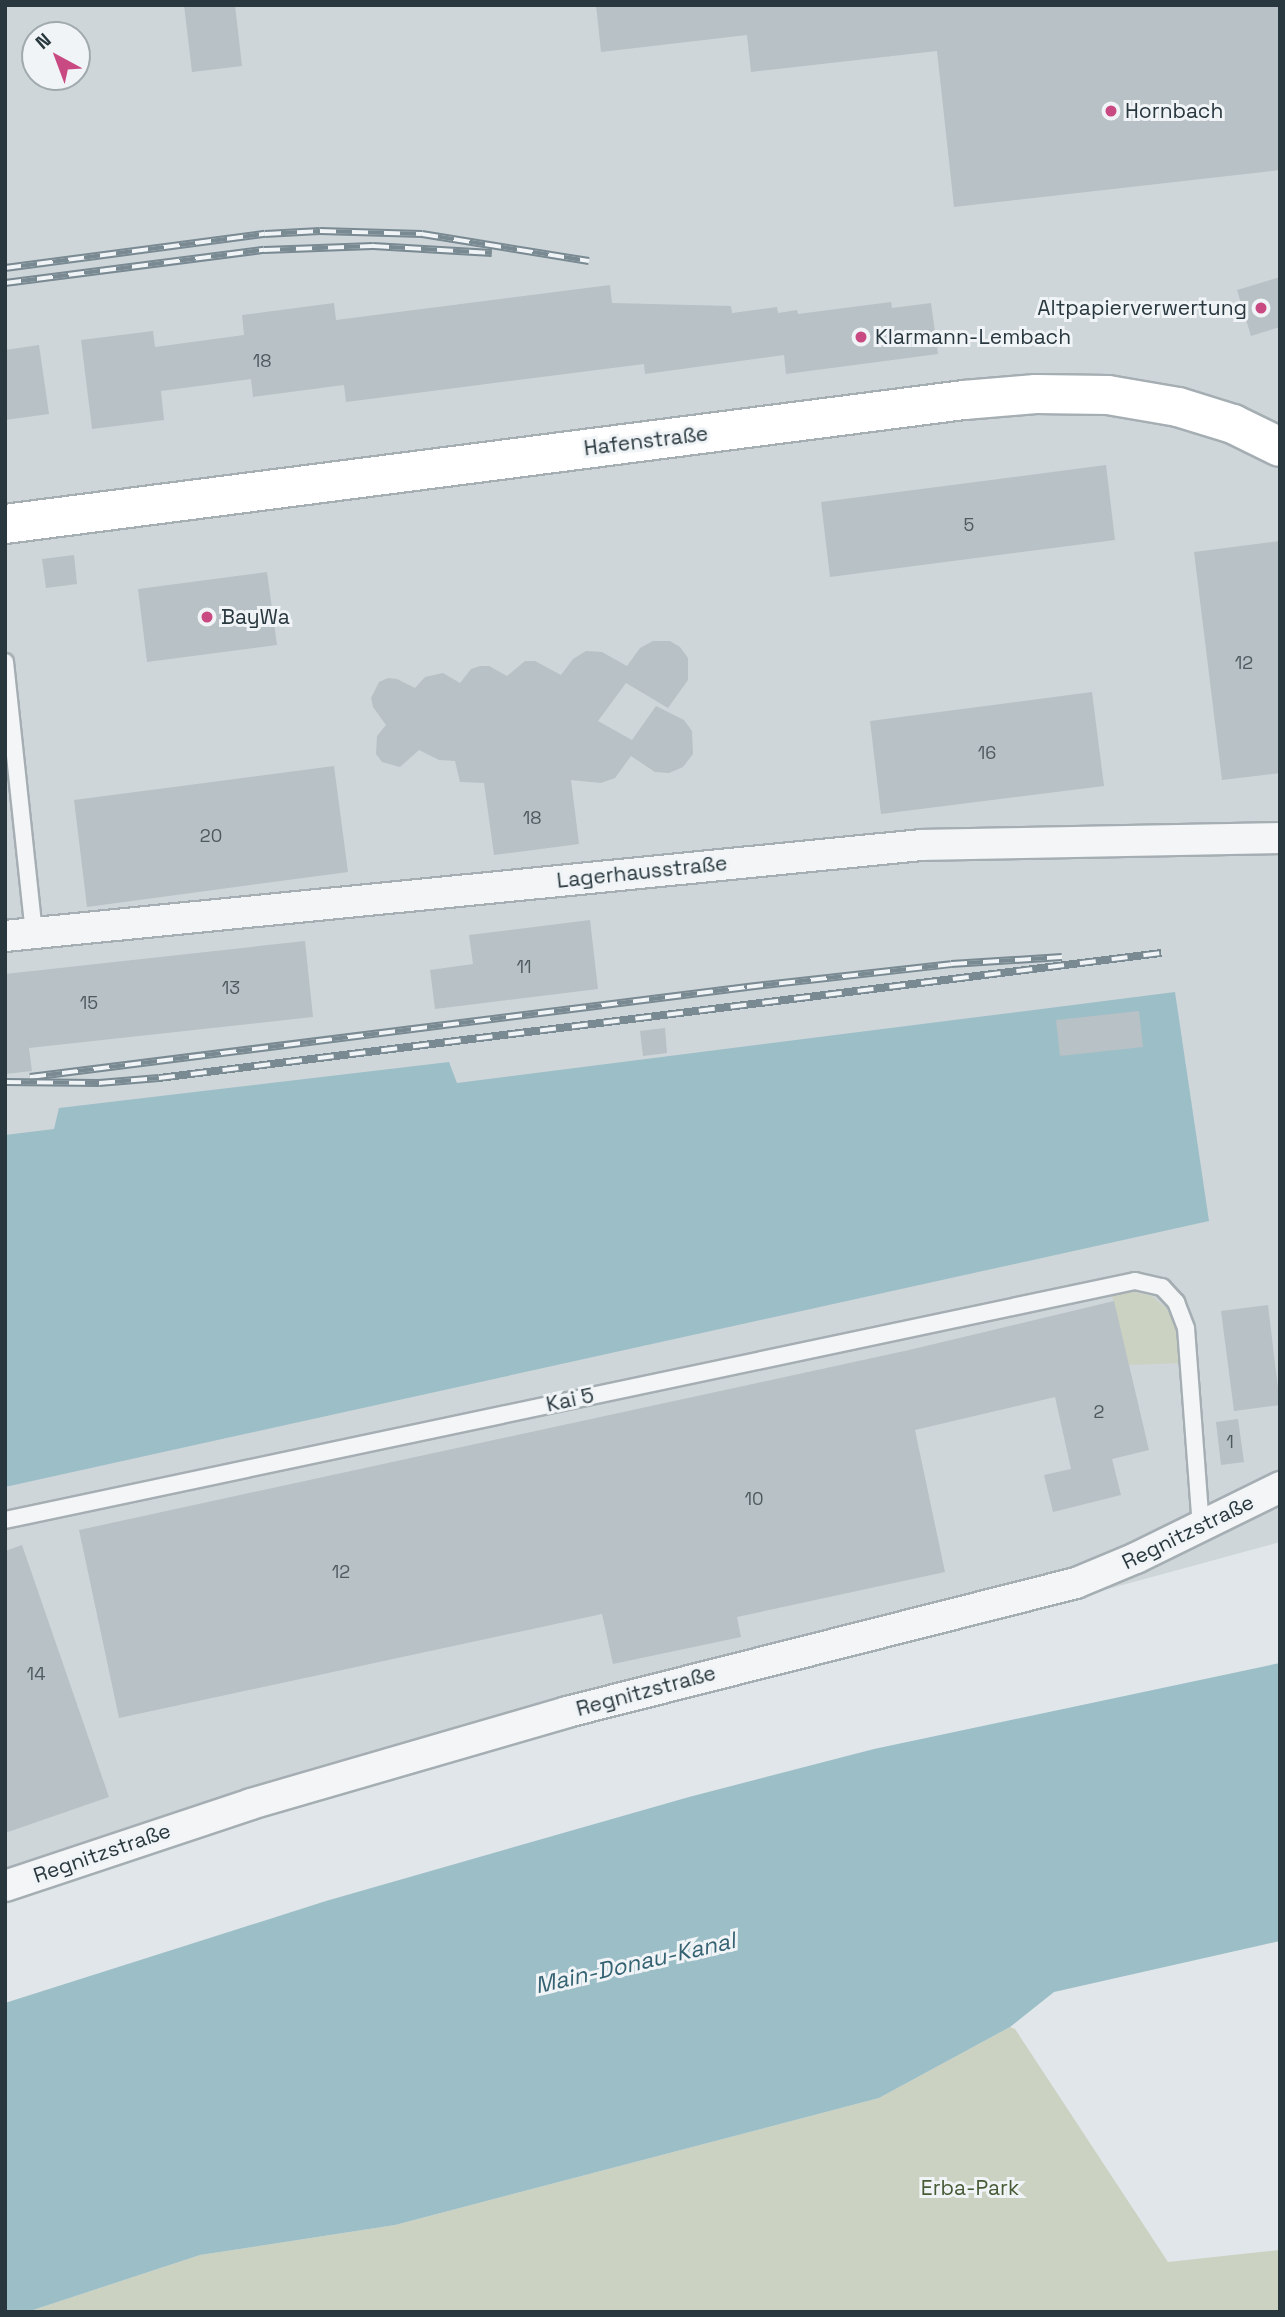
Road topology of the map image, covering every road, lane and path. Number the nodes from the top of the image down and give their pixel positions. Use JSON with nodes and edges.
{"nodes":[{"id":1,"x":1280,"y":447,"type":"edge"},
{"id":2,"x":5,"y":524,"type":"edge"},
{"id":3,"x":5,"y":662,"type":"edge"},
{"id":4,"x":1280,"y":838,"type":"edge"},
{"id":5,"x":20,"y":934,"type":"edge"},
{"id":6,"x":1280,"y":1487,"type":"edge"},
{"id":7,"x":5,"y":1520,"type":"edge"},
{"id":8,"x":1200,"y":1527,"type":"junction"},
{"id":9,"x":5,"y":1886,"type":"edge"}],
"edges":[{"from":1,"to":2,"type":"street","name":"Hafenstraße"},
{"from":3,"to":5,"type":"lane"},
{"from":4,"to":5,"type":"street","name":"Lagerhausstraße"},
{"from":6,"to":8,"type":"street","name":"Regnitzstraße"},
{"from":7,"to":8,"type":"lane","name":"Kai 5"},
{"from":8,"to":9,"type":"street","name":"Regnitzstraße"}]}
